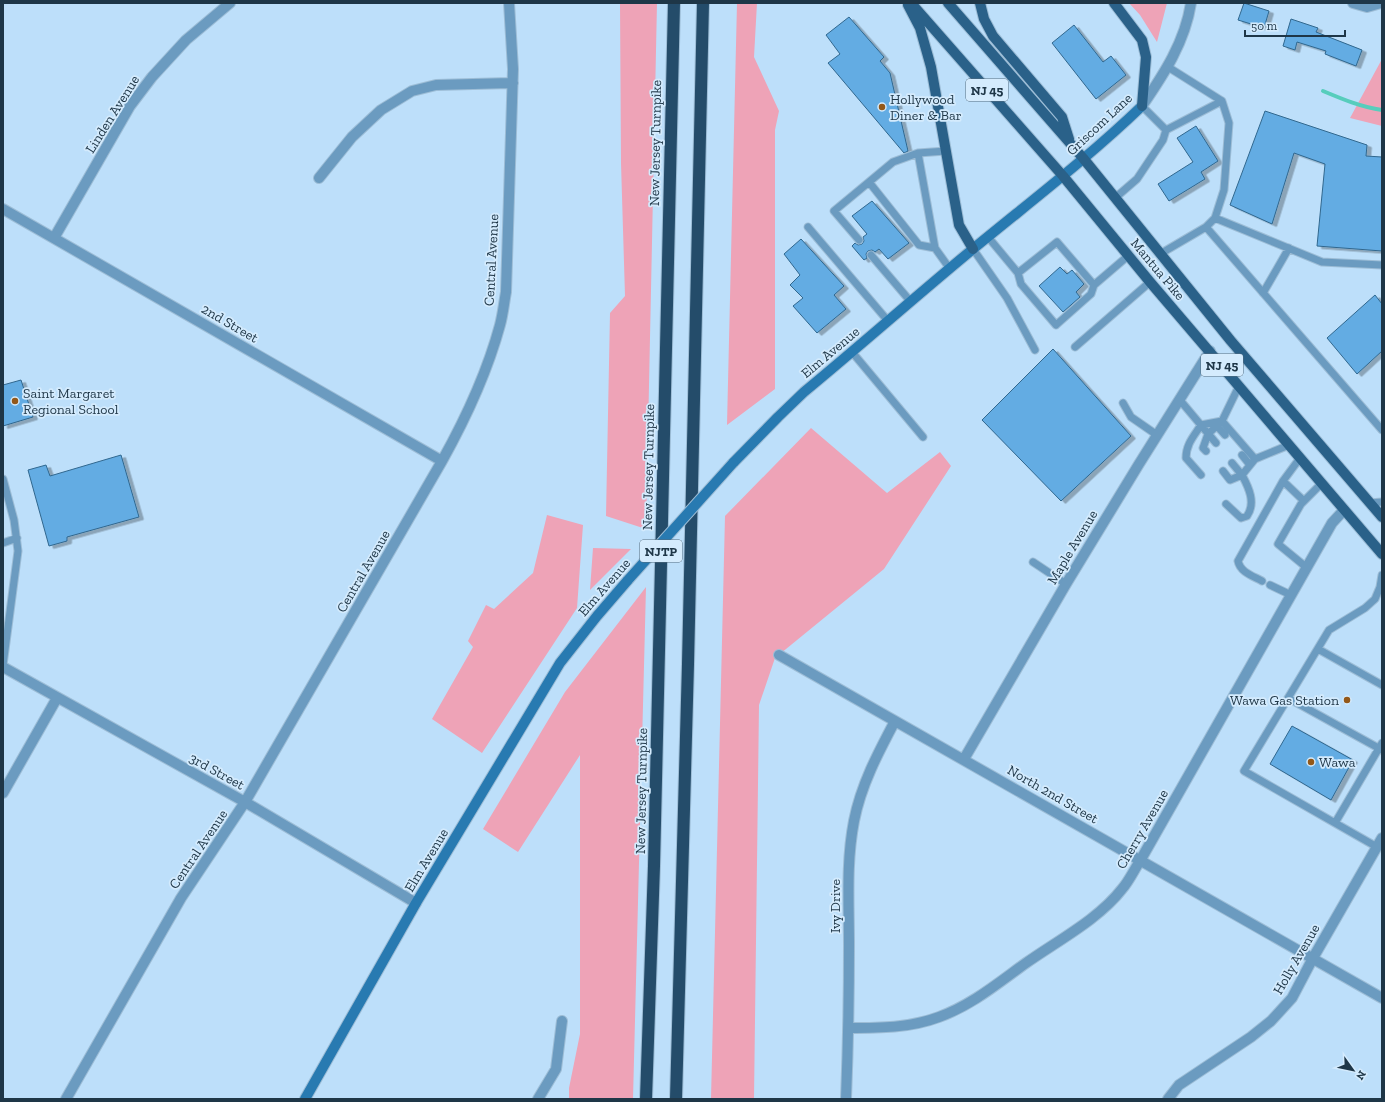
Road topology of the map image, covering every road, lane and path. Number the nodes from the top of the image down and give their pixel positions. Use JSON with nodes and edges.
{"nodes":[{"id":1,"x":230,"y":3,"type":"edge"},
{"id":2,"x":509,"y":3,"type":"edge"},
{"id":3,"x":674,"y":3,"type":"edge"},
{"id":4,"x":703,"y":3,"type":"edge"},
{"id":5,"x":907,"y":3,"type":"edge"},
{"id":6,"x":911,"y":3,"type":"edge"},
{"id":7,"x":948,"y":3,"type":"edge"},
{"id":8,"x":980,"y":3,"type":"edge"},
{"id":9,"x":1114,"y":3,"type":"edge"},
{"id":10,"x":1191,"y":3,"type":"edge"},
{"id":11,"x":1353,"y":3,"type":"edge"},
{"id":12,"x":1381,"y":3,"type":"edge"},
{"id":13,"x":1168,"y":67,"type":"junction"},
{"id":14,"x":513,"y":83,"type":"junction"},
{"id":15,"x":1222,"y":101,"type":"junction"},
{"id":16,"x":1142,"y":106,"type":"junction"},
{"id":17,"x":1166,"y":130,"type":"junction"},
{"id":18,"x":1070,"y":143,"type":"junction"},
{"id":19,"x":946,"y":151,"type":"junction"},
{"id":20,"x":918,"y":153,"type":"junction"},
{"id":21,"x":1083,"y":158,"type":"junction"},
{"id":22,"x":1062,"y":176,"type":"junction"},
{"id":23,"x":319,"y":178,"type":"dead end"},
{"id":24,"x":869,"y":182,"type":"junction"},
{"id":25,"x":1115,"y":198,"type":"junction"},
{"id":26,"x":3,"y":209,"type":"edge"},
{"id":27,"x":1215,"y":218,"type":"junction"},
{"id":28,"x":808,"y":226,"type":"dead end"},
{"id":29,"x":1206,"y":227,"type":"junction"},
{"id":30,"x":988,"y":237,"type":"junction"},
{"id":31,"x":54,"y":238,"type":"junction"},
{"id":32,"x":859,"y":240,"type":"dead end"},
{"id":33,"x":935,"y":248,"type":"junction"},
{"id":34,"x":1288,"y":248,"type":"junction"},
{"id":35,"x":973,"y":249,"type":"junction"},
{"id":36,"x":1160,"y":254,"type":"junction"},
{"id":37,"x":871,"y":255,"type":"dead end"},
{"id":38,"x":1129,"y":255,"type":"junction"},
{"id":39,"x":1382,"y":265,"type":"edge"},
{"id":40,"x":950,"y":269,"type":"junction"},
{"id":41,"x":1018,"y":273,"type":"junction"},
{"id":42,"x":1150,"y":282,"type":"junction"},
{"id":43,"x":1094,"y":285,"type":"junction"},
{"id":44,"x":1264,"y":293,"type":"junction"},
{"id":45,"x":911,"y":302,"type":"junction"},
{"id":46,"x":888,"y":321,"type":"junction"},
{"id":47,"x":1075,"y":347,"type":"dead end"},
{"id":48,"x":1035,"y":350,"type":"dead end"},
{"id":49,"x":852,"y":352,"type":"junction"},
{"id":50,"x":1210,"y":352,"type":"junction"},
{"id":51,"x":1239,"y":386,"type":"junction"},
{"id":52,"x":1179,"y":399,"type":"junction"},
{"id":53,"x":1123,"y":403,"type":"dead end"},
{"id":54,"x":1219,"y":423,"type":"junction"},
{"id":55,"x":1201,"y":425,"type":"junction"},
{"id":56,"x":1382,"y":430,"type":"edge"},
{"id":57,"x":1208,"y":434,"type":"junction"},
{"id":58,"x":1157,"y":435,"type":"junction"},
{"id":59,"x":1225,"y":435,"type":"dead end"},
{"id":60,"x":923,"y":437,"type":"dead end"},
{"id":61,"x":1216,"y":443,"type":"dead end"},
{"id":62,"x":1289,"y":445,"type":"junction"},
{"id":63,"x":1206,"y":451,"type":"dead end"},
{"id":64,"x":1242,"y":455,"type":"dead end"},
{"id":65,"x":1300,"y":458,"type":"junction"},
{"id":66,"x":442,"y":461,"type":"junction"},
{"id":67,"x":1252,"y":462,"type":"junction"},
{"id":68,"x":1232,"y":463,"type":"dead end"},
{"id":69,"x":1223,"y":471,"type":"dead end"},
{"id":70,"x":1202,"y":475,"type":"dead end"},
{"id":71,"x":1242,"y":475,"type":"junction"},
{"id":72,"x":3,"y":479,"type":"edge"},
{"id":73,"x":1283,"y":481,"type":"junction"},
{"id":74,"x":1322,"y":483,"type":"junction"},
{"id":75,"x":6,"y":499,"type":"edge"},
{"id":76,"x":1304,"y":501,"type":"junction"},
{"id":77,"x":1382,"y":502,"type":"edge"},
{"id":78,"x":1369,"y":503,"type":"junction"},
{"id":79,"x":1226,"y":504,"type":"dead end"},
{"id":80,"x":1344,"y":510,"type":"junction"},
{"id":81,"x":1382,"y":518,"type":"edge"},
{"id":82,"x":16,"y":538,"type":"junction"},
{"id":83,"x":3,"y":543,"type":"edge"},
{"id":84,"x":1382,"y":554,"type":"edge"},
{"id":85,"x":1033,"y":562,"type":"dead end"},
{"id":86,"x":1306,"y":567,"type":"junction"},
{"id":87,"x":1382,"y":575,"type":"edge"},
{"id":88,"x":1262,"y":581,"type":"dead end"},
{"id":89,"x":1066,"y":584,"type":"junction"},
{"id":90,"x":1270,"y":585,"type":"dead end"},
{"id":91,"x":1290,"y":595,"type":"junction"},
{"id":92,"x":5,"y":628,"type":"edge"},
{"id":93,"x":1318,"y":649,"type":"junction"},
{"id":94,"x":779,"y":655,"type":"dead end"},
{"id":95,"x":3,"y":666,"type":"edge"},
{"id":96,"x":1382,"y":685,"type":"edge"},
{"id":97,"x":58,"y":698,"type":"junction"},
{"id":98,"x":1288,"y":698,"type":"junction"},
{"id":99,"x":895,"y":721,"type":"junction"},
{"id":100,"x":1381,"y":747,"type":"edge"},
{"id":101,"x":964,"y":759,"type":"junction"},
{"id":102,"x":3,"y":793,"type":"edge"},
{"id":103,"x":245,"y":802,"type":"junction"},
{"id":104,"x":1335,"y":823,"type":"junction"},
{"id":105,"x":1380,"y":842,"type":"edge"},
{"id":106,"x":1140,"y":861,"type":"junction"},
{"id":107,"x":416,"y":903,"type":"junction"},
{"id":108,"x":1314,"y":958,"type":"junction"},
{"id":109,"x":1382,"y":998,"type":"edge"},
{"id":110,"x":562,"y":1021,"type":"dead end"},
{"id":111,"x":849,"y":1028,"type":"junction"},
{"id":112,"x":309,"y":1098,"type":"edge"},
{"id":113,"x":66,"y":1099,"type":"edge"},
{"id":114,"x":538,"y":1099,"type":"edge"},
{"id":115,"x":646,"y":1099,"type":"edge"},
{"id":116,"x":676,"y":1099,"type":"edge"},
{"id":117,"x":846,"y":1099,"type":"edge"},
{"id":118,"x":1168,"y":1099,"type":"edge"}],
"edges":[{"from":1,"to":31,"type":"street","name":"Linden Avenue"},
{"from":2,"to":14,"type":"street","name":"Central Avenue"},
{"from":3,"to":115,"type":"highway","name":"New Jersey Turnpike","number":"NJTP"},
{"from":4,"to":116,"type":"highway","number":"NJTP"},
{"from":5,"to":19,"type":"main road"},
{"from":6,"to":22,"type":"main road","name":"Mantua Pike","number":"NJ 45"},
{"from":7,"to":18,"type":"main road","name":"Mantua Pike","number":"NJ 45"},
{"from":8,"to":18,"type":"main road"},
{"from":9,"to":16,"type":"main road"},
{"from":10,"to":13,"type":"street","name":"Griscom Lane"},
{"from":11,"to":12,"type":"street"},
{"from":13,"to":15,"type":"lane"},
{"from":13,"to":16,"type":"street","name":"Griscom Lane"},
{"from":14,"to":23,"type":"street"},
{"from":14,"to":66,"type":"street","name":"Central Avenue"},
{"from":15,"to":17,"type":"lane"},
{"from":15,"to":27,"type":"lane"},
{"from":16,"to":17,"type":"lane"},
{"from":16,"to":21,"type":"main road","name":"Griscom Lane"},
{"from":17,"to":25,"type":"lane"},
{"from":18,"to":21,"type":"main road","name":"Mantua Pike","number":"NJ 45"},
{"from":19,"to":20,"type":"lane"},
{"from":19,"to":35,"type":"main road"},
{"from":20,"to":24,"type":"lane"},
{"from":20,"to":33,"type":"lane"},
{"from":21,"to":22,"type":"main road","name":"Griscom Lane"},
{"from":21,"to":25,"type":"main road","name":"Mantua Pike","number":"NJ 45"},
{"from":22,"to":30,"type":"main road","name":"Elm Avenue"},
{"from":22,"to":38,"type":"main road","name":"Mantua Pike","number":"NJ 45"},
{"from":24,"to":32,"type":"lane"},
{"from":24,"to":33,"type":"lane"},
{"from":25,"to":36,"type":"main road","name":"Mantua Pike","number":"NJ 45"},
{"from":26,"to":31,"type":"street","name":"2nd Street"},
{"from":27,"to":29,"type":"lane"},
{"from":27,"to":34,"type":"lane"},
{"from":28,"to":46,"type":"lane"},
{"from":29,"to":36,"type":"lane"},
{"from":29,"to":44,"type":"lane"},
{"from":30,"to":35,"type":"main road","name":"Elm Avenue"},
{"from":30,"to":41,"type":"lane"},
{"from":31,"to":66,"type":"street","name":"2nd Street"},
{"from":33,"to":40,"type":"lane"},
{"from":34,"to":39,"type":"lane"},
{"from":34,"to":44,"type":"lane"},
{"from":35,"to":40,"type":"main road","name":"Elm Avenue"},
{"from":35,"to":48,"type":"lane"},
{"from":36,"to":78,"type":"main road","name":"Mantua Pike","number":"NJ 45"},
{"from":37,"to":45,"type":"lane"},
{"from":38,"to":42,"type":"main road","name":"Mantua Pike","number":"NJ 45"},
{"from":38,"to":43,"type":"lane"},
{"from":40,"to":45,"type":"main road","name":"Elm Avenue"},
{"from":41,"to":43,"type":"lane"},
{"from":41,"to":43,"type":"lane"},
{"from":42,"to":47,"type":"lane"},
{"from":42,"to":50,"type":"main road","name":"Mantua Pike","number":"NJ 45"},
{"from":44,"to":56,"type":"lane"},
{"from":45,"to":46,"type":"main road","name":"Elm Avenue"},
{"from":46,"to":49,"type":"main road","name":"Elm Avenue"},
{"from":49,"to":60,"type":"lane"},
{"from":49,"to":107,"type":"main road","name":"Elm Avenue","bridge":true},
{"from":50,"to":51,"type":"main road","name":"Mantua Pike","number":"NJ 45"},
{"from":50,"to":52,"type":"street","name":"Maple Avenue"},
{"from":51,"to":54,"type":"lane"},
{"from":51,"to":62,"type":"main road","name":"Mantua Pike","number":"NJ 45"},
{"from":52,"to":55,"type":"lane"},
{"from":52,"to":58,"type":"street","name":"Maple Avenue"},
{"from":53,"to":58,"type":"lane"},
{"from":54,"to":55,"type":"lane"},
{"from":54,"to":57,"type":"lane"},
{"from":54,"to":59,"type":"lane"},
{"from":54,"to":67,"type":"lane"},
{"from":55,"to":57,"type":"lane"},
{"from":55,"to":70,"type":"lane"},
{"from":57,"to":61,"type":"lane"},
{"from":57,"to":63,"type":"lane"},
{"from":58,"to":89,"type":"street","name":"Maple Avenue"},
{"from":62,"to":65,"type":"main road","name":"Mantua Pike","number":"NJ 45"},
{"from":62,"to":67,"type":"lane"},
{"from":64,"to":67,"type":"lane"},
{"from":65,"to":73,"type":"lane"},
{"from":65,"to":74,"type":"main road","name":"Mantua Pike","number":"NJ 45"},
{"from":66,"to":103,"type":"street","name":"Central Avenue"},
{"from":67,"to":71,"type":"lane"},
{"from":68,"to":71,"type":"lane"},
{"from":69,"to":71,"type":"lane"},
{"from":71,"to":79,"type":"lane"},
{"from":72,"to":75,"type":"lane"},
{"from":73,"to":76,"type":"lane"},
{"from":73,"to":88,"type":"lane"},
{"from":74,"to":76,"type":"lane"},
{"from":74,"to":80,"type":"main road","name":"Mantua Pike","number":"NJ 45"},
{"from":75,"to":82,"type":"lane"},
{"from":76,"to":86,"type":"lane"},
{"from":77,"to":78,"type":"lane"},
{"from":78,"to":81,"type":"main road","name":"Mantua Pike","number":"NJ 45"},
{"from":80,"to":84,"type":"main road","name":"Mantua Pike","number":"NJ 45"},
{"from":80,"to":86,"type":"street","name":"Cherry Avenue"},
{"from":82,"to":83,"type":"lane"},
{"from":82,"to":92,"type":"lane"},
{"from":85,"to":89,"type":"lane"},
{"from":86,"to":91,"type":"street","name":"Cherry Avenue"},
{"from":87,"to":93,"type":"lane"},
{"from":89,"to":101,"type":"street","name":"Maple Avenue"},
{"from":90,"to":91,"type":"lane"},
{"from":91,"to":106,"type":"street","name":"Cherry Avenue"},
{"from":92,"to":95,"type":"lane"},
{"from":93,"to":96,"type":"lane"},
{"from":93,"to":98,"type":"lane"},
{"from":94,"to":99,"type":"street","name":"North 2nd Street"},
{"from":95,"to":97,"type":"street","name":"3rd Street"},
{"from":97,"to":102,"type":"street"},
{"from":97,"to":103,"type":"street","name":"3rd Street"},
{"from":98,"to":100,"type":"lane"},
{"from":98,"to":104,"type":"lane"},
{"from":99,"to":101,"type":"street","name":"North 2nd Street"},
{"from":99,"to":111,"type":"street","name":"Ivy Drive"},
{"from":100,"to":104,"type":"lane"},
{"from":101,"to":106,"type":"street","name":"North 2nd Street"},
{"from":103,"to":107,"type":"street","name":"3rd Street"},
{"from":103,"to":113,"type":"street","name":"Central Avenue"},
{"from":104,"to":105,"type":"lane"},
{"from":105,"to":108,"type":"street","name":"Holly Avenue"},
{"from":106,"to":108,"type":"street","name":"North 2nd Street"},
{"from":106,"to":111,"type":"street","name":"Cherry Avenue"},
{"from":107,"to":112,"type":"main road","name":"Elm Avenue"},
{"from":108,"to":109,"type":"street"},
{"from":108,"to":118,"type":"street","name":"Holly Avenue"},
{"from":110,"to":114,"type":"street"},
{"from":111,"to":117,"type":"street","name":"Ivy Drive"}]}
